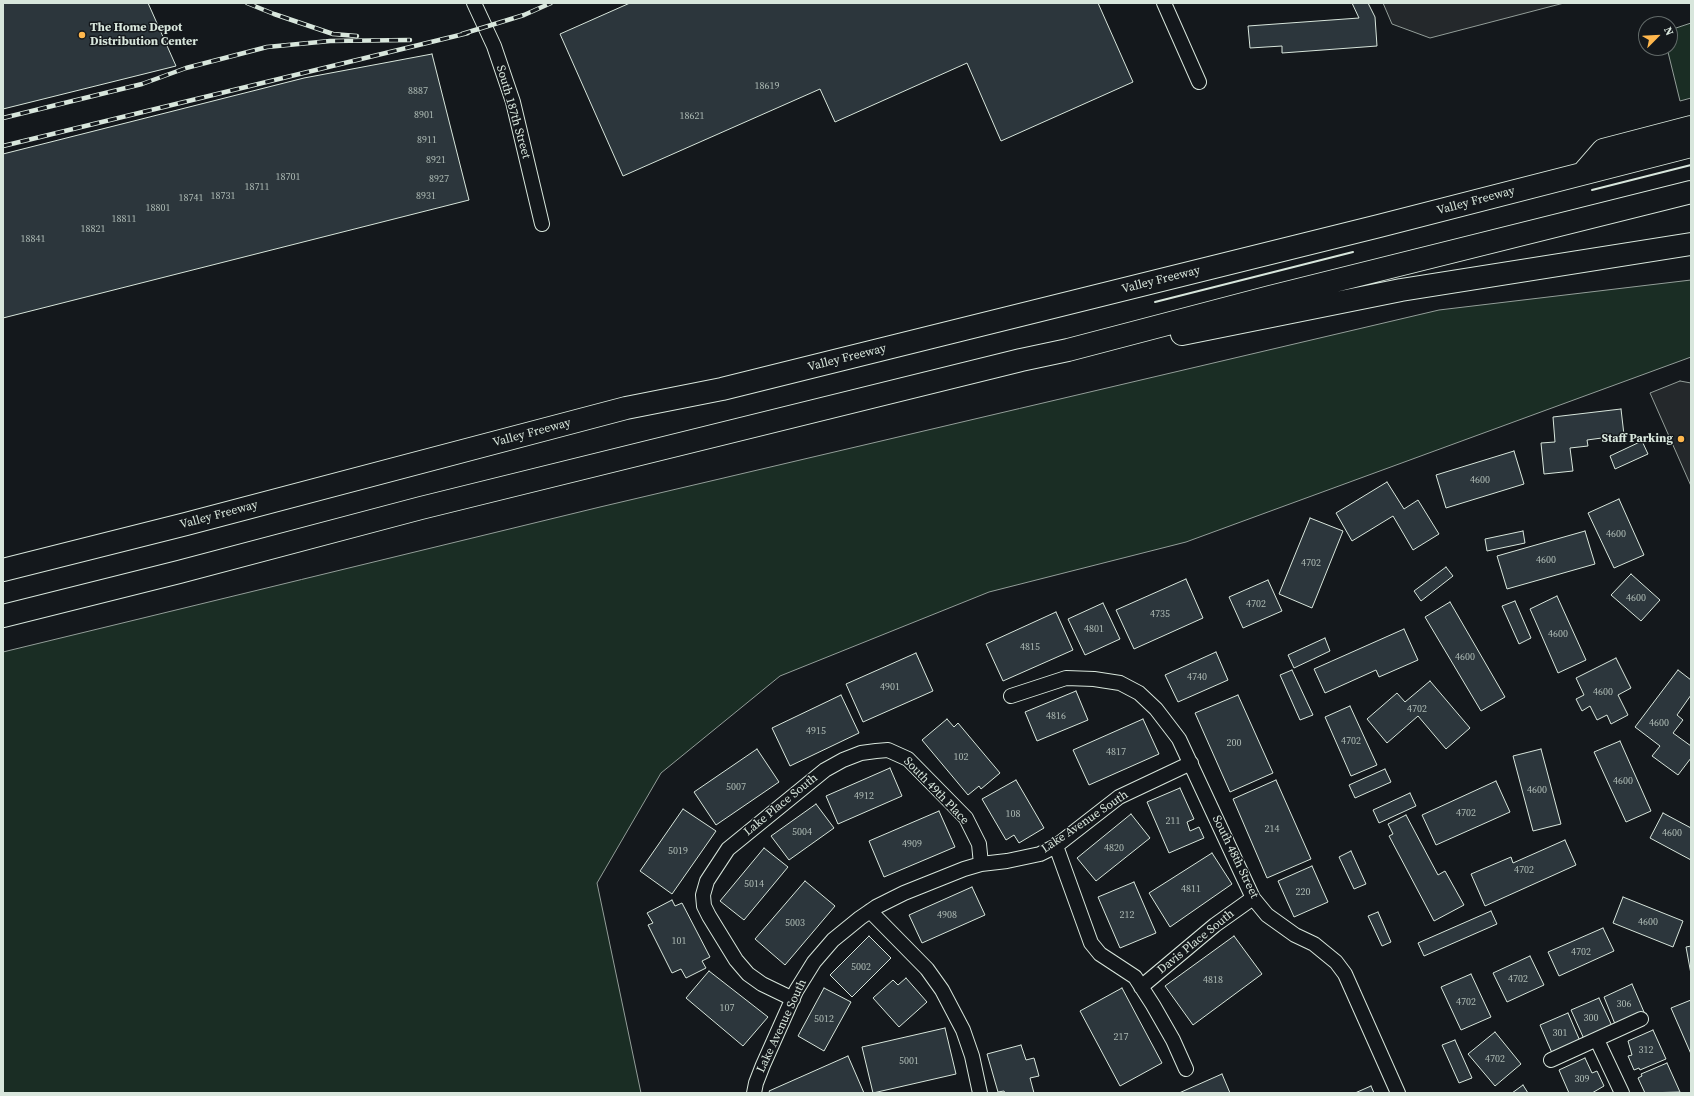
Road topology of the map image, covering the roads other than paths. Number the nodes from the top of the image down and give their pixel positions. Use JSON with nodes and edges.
{"nodes":[{"id":1,"x":474,"y":3,"type":"edge"},
{"id":2,"x":1164,"y":3,"type":"edge"},
{"id":3,"x":1199,"y":82,"type":"dead end"},
{"id":4,"x":1691,"y":127,"type":"edge"},
{"id":5,"x":1691,"y":146,"type":"edge"},
{"id":6,"x":1583,"y":173,"type":"junction"},
{"id":7,"x":1691,"y":179,"type":"edge"},
{"id":8,"x":1691,"y":192,"type":"edge"},
{"id":9,"x":542,"y":224,"type":"dead end"},
{"id":10,"x":1691,"y":244,"type":"edge"},
{"id":11,"x":1068,"y":350,"type":"junction"},
{"id":12,"x":3,"y":570,"type":"edge"},
{"id":13,"x":3,"y":602,"type":"edge"},
{"id":14,"x":3,"y":616,"type":"edge"},
{"id":15,"x":1011,"y":696,"type":"dead end"},
{"id":16,"x":888,"y":750,"type":"joint"},
{"id":17,"x":1190,"y":763,"type":"junction"},
{"id":18,"x":1056,"y":846,"type":"junction"},
{"id":19,"x":981,"y":864,"type":"junction"},
{"id":20,"x":1253,"y":898,"type":"junction"},
{"id":21,"x":870,"y":911,"type":"junction"},
{"id":22,"x":1141,"y":987,"type":"junction"},
{"id":23,"x":793,"y":999,"type":"junction"},
{"id":24,"x":1642,"y":1019,"type":"dead end"},
{"id":25,"x":1597,"y":1040,"type":"junction"},
{"id":26,"x":1551,"y":1060,"type":"dead end"},
{"id":27,"x":1186,"y":1069,"type":"dead end"},
{"id":28,"x":754,"y":1093,"type":"edge"},
{"id":29,"x":979,"y":1093,"type":"edge"},
{"id":30,"x":1398,"y":1093,"type":"edge"},
{"id":31,"x":1622,"y":1093,"type":"edge"}],
"edges":[{"from":1,"to":9,"type":"street","name":"South 187th Street"},
{"from":2,"to":3,"type":"street"},
{"from":4,"to":6,"type":"highway"},
{"from":5,"to":6,"type":"highway","name":"Valley Freeway"},
{"from":6,"to":12,"type":"highway","name":"Valley Freeway"},
{"from":7,"to":13,"type":"highway"},
{"from":8,"to":11,"type":"highway"},
{"from":10,"to":11,"type":"highway"},
{"from":11,"to":14,"type":"highway"},
{"from":15,"to":17,"type":"street"},
{"from":16,"to":19,"type":"street","name":"South 49th Place"},
{"from":16,"to":23,"type":"street","name":"Lake Place South"},
{"from":17,"to":18,"type":"street","name":"Lake Avenue South"},
{"from":17,"to":20,"type":"street","name":"South 48th Street"},
{"from":18,"to":19,"type":"street","name":"Lake Avenue South"},
{"from":18,"to":22,"type":"street"},
{"from":19,"to":21,"type":"street","name":"Lake Avenue South"},
{"from":20,"to":22,"type":"street","name":"Davis Place South"},
{"from":20,"to":30,"type":"street","name":"South 48th Street"},
{"from":21,"to":23,"type":"street","name":"Lake Avenue South"},
{"from":21,"to":29,"type":"street"},
{"from":22,"to":27,"type":"street"},
{"from":23,"to":28,"type":"street","name":"Lake Avenue South"},
{"from":24,"to":25,"type":"street"},
{"from":25,"to":26,"type":"street"},
{"from":25,"to":31,"type":"street"}]}
